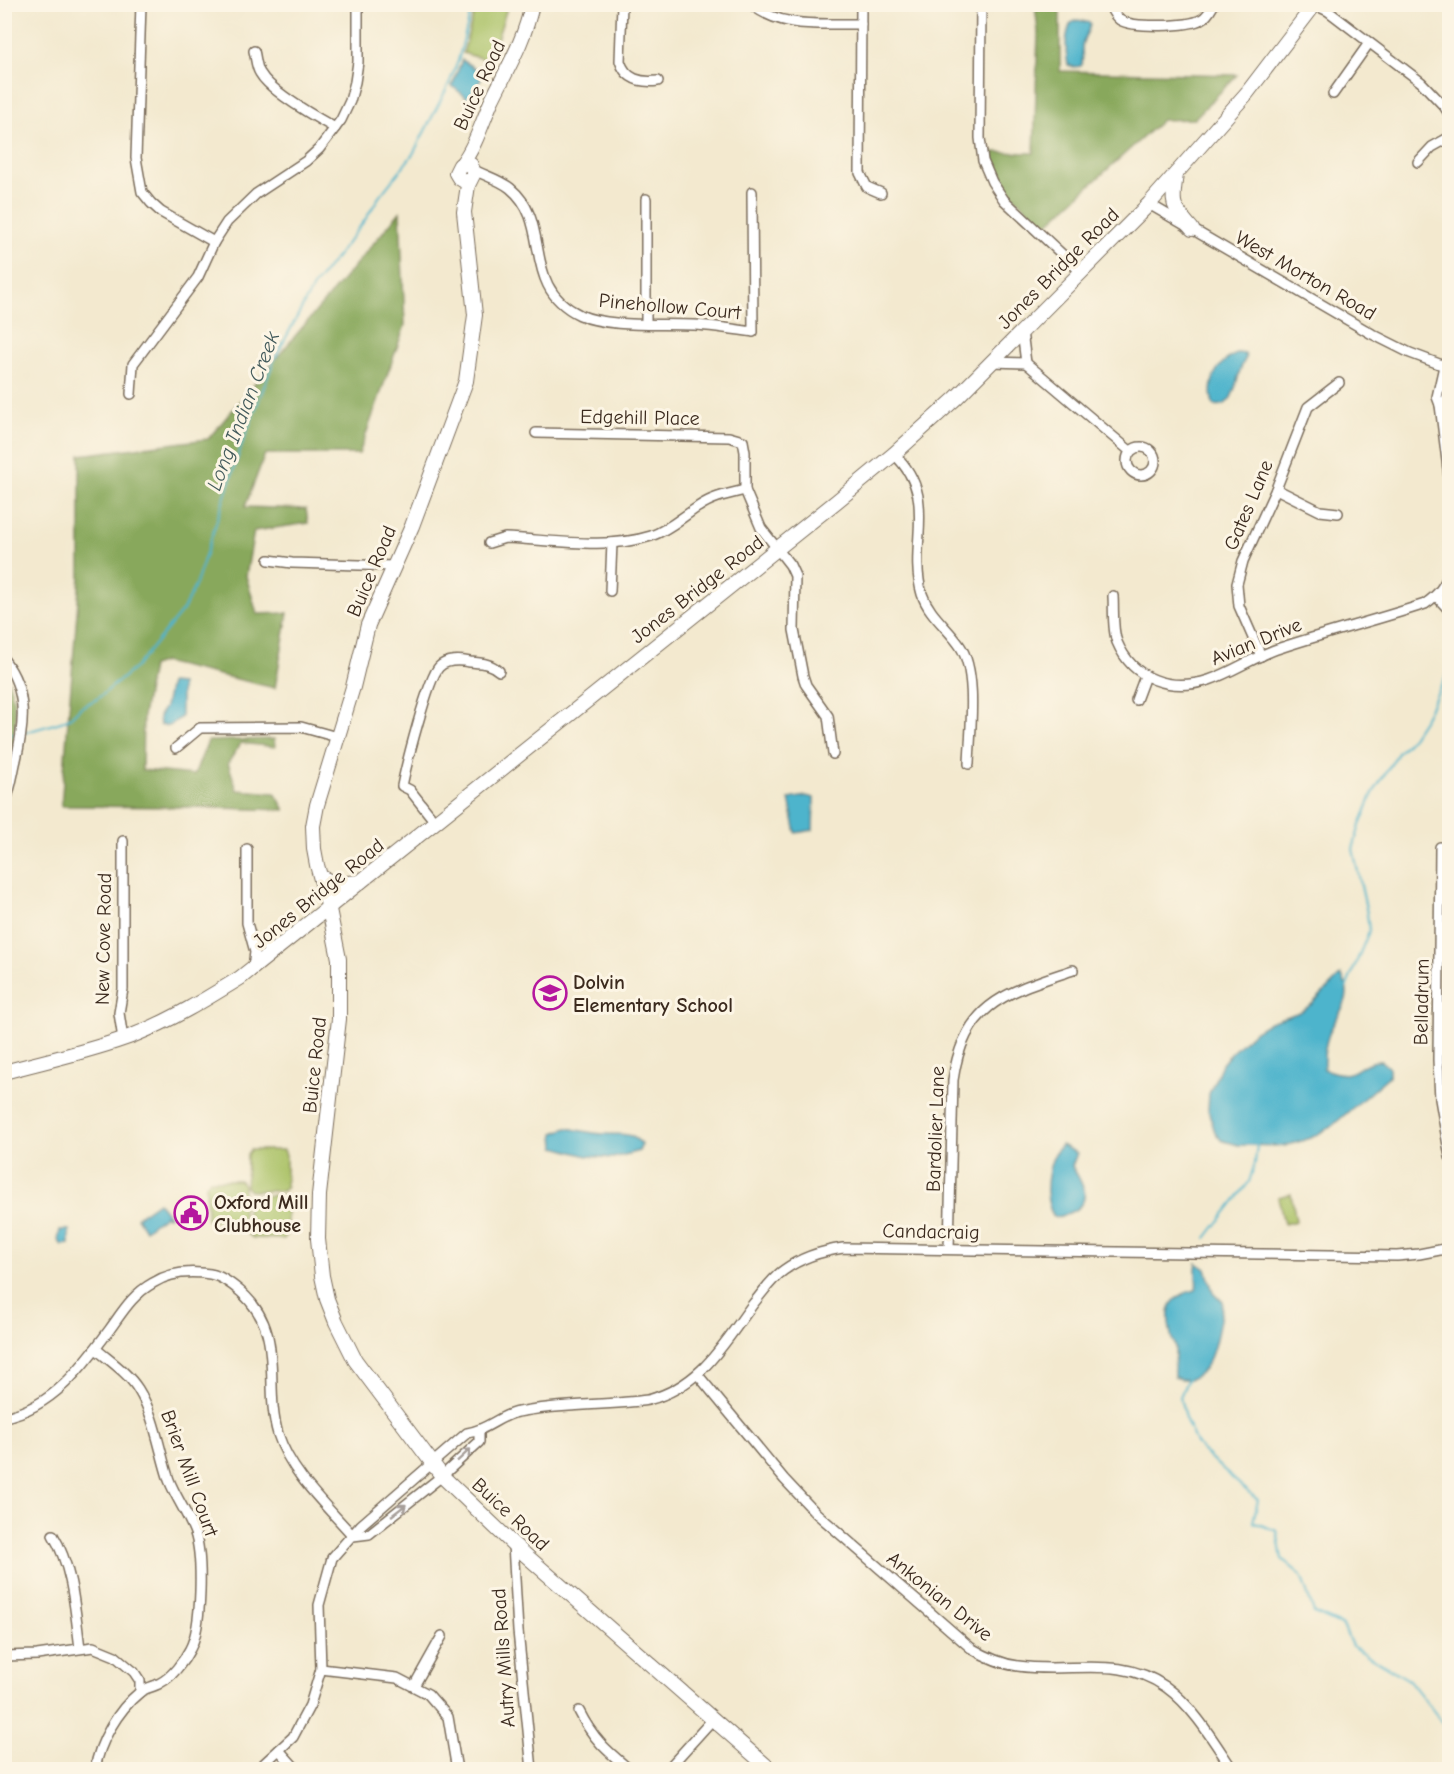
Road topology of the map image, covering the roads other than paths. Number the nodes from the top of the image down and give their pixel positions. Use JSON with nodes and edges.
{"nodes":[{"id":1,"x":5,"y":4,"type":"edge"},
{"id":2,"x":141,"y":4,"type":"edge"},
{"id":3,"x":358,"y":4,"type":"edge"},
{"id":4,"x":532,"y":4,"type":"edge"},
{"id":5,"x":622,"y":4,"type":"edge"},
{"id":6,"x":751,"y":4,"type":"edge"},
{"id":7,"x":861,"y":4,"type":"edge"},
{"id":8,"x":981,"y":4,"type":"edge"},
{"id":9,"x":1109,"y":4,"type":"edge"},
{"id":10,"x":1214,"y":4,"type":"edge"},
{"id":11,"x":1315,"y":5,"type":"edge"},
{"id":12,"x":861,"y":24,"type":"junction"},
{"id":13,"x":4,"y":41,"type":"edge"},
{"id":14,"x":1369,"y":43,"type":"junction"},
{"id":15,"x":254,"y":51,"type":"dead end"},
{"id":16,"x":658,"y":81,"type":"dead end"},
{"id":17,"x":1333,"y":94,"type":"dead end"},
{"id":18,"x":1449,"y":115,"type":"edge"},
{"id":19,"x":336,"y":128,"type":"junction"},
{"id":20,"x":1449,"y":137,"type":"edge"},
{"id":21,"x":1418,"y":162,"type":"dead end"},
{"id":22,"x":468,"y":173,"type":"junction"},
{"id":23,"x":1176,"y":175,"type":"junction"},
{"id":24,"x":752,"y":192,"type":"dead end"},
{"id":25,"x":881,"y":194,"type":"dead end"},
{"id":26,"x":646,"y":199,"type":"dead end"},
{"id":27,"x":1149,"y":204,"type":"junction"},
{"id":28,"x":1192,"y":229,"type":"junction"},
{"id":29,"x":214,"y":242,"type":"junction"},
{"id":30,"x":1082,"y":272,"type":"junction"},
{"id":31,"x":645,"y":323,"type":"junction"},
{"id":32,"x":1022,"y":331,"type":"junction"},
{"id":33,"x":992,"y":362,"type":"junction"},
{"id":34,"x":1026,"y":363,"type":"junction"},
{"id":35,"x":1447,"y":367,"type":"edge"},
{"id":36,"x":1339,"y":383,"type":"dead end"},
{"id":37,"x":1449,"y":388,"type":"edge"},
{"id":38,"x":132,"y":394,"type":"dead end"},
{"id":39,"x":1440,"y":405,"type":"junction"},
{"id":40,"x":536,"y":433,"type":"dead end"},
{"id":41,"x":1130,"y":451,"type":"dead end"},
{"id":42,"x":894,"y":454,"type":"junction"},
{"id":43,"x":1449,"y":485,"type":"edge"},
{"id":44,"x":1276,"y":489,"type":"junction"},
{"id":45,"x":745,"y":490,"type":"junction"},
{"id":46,"x":1338,"y":513,"type":"dead end"},
{"id":47,"x":489,"y":543,"type":"dead end"},
{"id":48,"x":612,"y":543,"type":"junction"},
{"id":49,"x":778,"y":549,"type":"junction"},
{"id":50,"x":269,"y":560,"type":"dead end"},
{"id":51,"x":394,"y":566,"type":"junction"},
{"id":52,"x":1449,"y":571,"type":"edge"},
{"id":53,"x":610,"y":591,"type":"dead end"},
{"id":54,"x":1113,"y":596,"type":"dead end"},
{"id":55,"x":1436,"y":596,"type":"junction"},
{"id":56,"x":1449,"y":610,"type":"edge"},
{"id":57,"x":1261,"y":656,"type":"junction"},
{"id":58,"x":4,"y":660,"type":"edge"},
{"id":59,"x":499,"y":671,"type":"dead end"},
{"id":60,"x":1145,"y":676,"type":"junction"},
{"id":61,"x":1136,"y":700,"type":"dead end"},
{"id":62,"x":338,"y":737,"type":"junction"},
{"id":63,"x":176,"y":748,"type":"dead end"},
{"id":64,"x":833,"y":754,"type":"dead end"},
{"id":65,"x":969,"y":764,"type":"dead end"},
{"id":66,"x":4,"y":805,"type":"edge"},
{"id":67,"x":436,"y":823,"type":"junction"},
{"id":68,"x":123,"y":841,"type":"dead end"},
{"id":69,"x":1440,"y":847,"type":"dead end"},
{"id":70,"x":247,"y":849,"type":"dead end"},
{"id":71,"x":321,"y":877,"type":"junction"},
{"id":72,"x":362,"y":882,"type":"junction"},
{"id":73,"x":4,"y":898,"type":"edge"},
{"id":74,"x":329,"y":909,"type":"junction"},
{"id":75,"x":253,"y":943,"type":"junction"},
{"id":76,"x":278,"y":950,"type":"junction"},
{"id":77,"x":4,"y":964,"type":"edge"},
{"id":78,"x":252,"y":969,"type":"junction"},
{"id":79,"x":1073,"y":970,"type":"dead end"},
{"id":80,"x":123,"y":1039,"type":"junction"},
{"id":81,"x":4,"y":1072,"type":"edge"},
{"id":82,"x":1449,"y":1156,"type":"edge"},
{"id":83,"x":1449,"y":1248,"type":"edge"},
{"id":84,"x":949,"y":1249,"type":"junction"},
{"id":85,"x":96,"y":1349,"type":"junction"},
{"id":86,"x":698,"y":1375,"type":"junction"},
{"id":87,"x":4,"y":1417,"type":"edge"},
{"id":88,"x":479,"y":1432,"type":"junction"},
{"id":89,"x":433,"y":1464,"type":"junction"},
{"id":90,"x":442,"y":1476,"type":"junction"},
{"id":91,"x":53,"y":1535,"type":"dead end"},
{"id":92,"x":353,"y":1536,"type":"junction"},
{"id":93,"x":513,"y":1544,"type":"junction"},
{"id":94,"x":442,"y":1636,"type":"dead end"},
{"id":95,"x":80,"y":1648,"type":"junction"},
{"id":96,"x":4,"y":1656,"type":"edge"},
{"id":97,"x":321,"y":1668,"type":"junction"},
{"id":98,"x":414,"y":1686,"type":"junction"},
{"id":99,"x":140,"y":1692,"type":"junction"},
{"id":100,"x":579,"y":1711,"type":"dead end"},
{"id":101,"x":714,"y":1718,"type":"junction"},
{"id":102,"x":279,"y":1750,"type":"junction"},
{"id":103,"x":95,"y":1770,"type":"edge"},
{"id":104,"x":257,"y":1770,"type":"edge"},
{"id":105,"x":297,"y":1770,"type":"edge"},
{"id":106,"x":457,"y":1770,"type":"edge"},
{"id":107,"x":532,"y":1770,"type":"edge"},
{"id":108,"x":630,"y":1770,"type":"edge"},
{"id":109,"x":667,"y":1770,"type":"edge"},
{"id":110,"x":771,"y":1770,"type":"edge"},
{"id":111,"x":1233,"y":1770,"type":"edge"}],
"edges":[{"from":1,"to":13,"type":"street"},
{"from":2,"to":29,"type":"street"},
{"from":3,"to":19,"type":"street"},
{"from":4,"to":22,"type":"street","name":"Buice Road"},
{"from":5,"to":16,"type":"street"},
{"from":6,"to":12,"type":"street"},
{"from":7,"to":12,"type":"street"},
{"from":8,"to":30,"type":"street"},
{"from":9,"to":10,"type":"street"},
{"from":11,"to":14,"type":"street"},
{"from":11,"to":23,"type":"street","name":"Jones Bridge Road"},
{"from":12,"to":25,"type":"street"},
{"from":14,"to":17,"type":"street"},
{"from":14,"to":18,"type":"street"},
{"from":15,"to":19,"type":"street"},
{"from":19,"to":29,"type":"street"},
{"from":20,"to":21,"type":"street"},
{"from":22,"to":31,"type":"street","name":"Pinehollow Court"},
{"from":22,"to":51,"type":"street","name":"Buice Road"},
{"from":23,"to":27,"type":"street","name":"Jones Bridge Road"},
{"from":23,"to":28,"type":"street"},
{"from":24,"to":31,"type":"street","name":"Pinehollow Court"},
{"from":26,"to":31,"type":"street"},
{"from":27,"to":28,"type":"street","name":"West Morton Road"},
{"from":27,"to":30,"type":"street","name":"Jones Bridge Road"},
{"from":28,"to":35,"type":"street","name":"West Morton Road"},
{"from":29,"to":38,"type":"street"},
{"from":30,"to":32,"type":"street","name":"Jones Bridge Road"},
{"from":32,"to":33,"type":"street","name":"Jones Bridge Road"},
{"from":32,"to":34,"type":"street"},
{"from":33,"to":34,"type":"street"},
{"from":33,"to":42,"type":"street","name":"Jones Bridge Road"},
{"from":34,"to":41,"type":"street"},
{"from":35,"to":39,"type":"street"},
{"from":36,"to":44,"type":"street","name":"Gates Lane"},
{"from":37,"to":39,"type":"street"},
{"from":39,"to":43,"type":"street"},
{"from":40,"to":45,"type":"street","name":"Edgehill Place"},
{"from":42,"to":49,"type":"street","name":"Jones Bridge Road"},
{"from":42,"to":65,"type":"street"},
{"from":44,"to":46,"type":"street"},
{"from":44,"to":57,"type":"street","name":"Gates Lane"},
{"from":45,"to":48,"type":"street"},
{"from":45,"to":49,"type":"street"},
{"from":47,"to":48,"type":"street"},
{"from":48,"to":53,"type":"street"},
{"from":49,"to":64,"type":"street"},
{"from":49,"to":67,"type":"street","name":"Jones Bridge Road"},
{"from":50,"to":51,"type":"street"},
{"from":51,"to":62,"type":"street","name":"Buice Road"},
{"from":52,"to":55,"type":"street"},
{"from":54,"to":60,"type":"street","name":"Avian Drive"},
{"from":55,"to":56,"type":"street"},
{"from":55,"to":57,"type":"street","name":"Avian Drive"},
{"from":57,"to":60,"type":"street","name":"Avian Drive"},
{"from":58,"to":66,"type":"street"},
{"from":59,"to":67,"type":"street"},
{"from":60,"to":61,"type":"street"},
{"from":62,"to":63,"type":"street"},
{"from":62,"to":71,"type":"street","name":"Buice Road"},
{"from":67,"to":72,"type":"street","name":"Jones Bridge Road"},
{"from":68,"to":80,"type":"street","name":"New Cove Road"},
{"from":69,"to":82,"type":"street","name":"Belladrum"},
{"from":70,"to":75,"type":"street"},
{"from":71,"to":72,"type":"street"},
{"from":71,"to":74,"type":"street","name":"Buice Road"},
{"from":72,"to":74,"type":"street","name":"Jones Bridge Road"},
{"from":73,"to":77,"type":"street"},
{"from":74,"to":76,"type":"street","name":"Jones Bridge Road"},
{"from":74,"to":89,"type":"street","name":"Buice Road"},
{"from":75,"to":76,"type":"street"},
{"from":75,"to":78,"type":"street"},
{"from":76,"to":78,"type":"street","name":"Jones Bridge Road"},
{"from":78,"to":80,"type":"street","name":"Jones Bridge Road"},
{"from":79,"to":84,"type":"street","name":"Bardolier Lane"},
{"from":80,"to":81,"type":"street","name":"Jones Bridge Road"},
{"from":83,"to":84,"type":"street","name":"Candacraig"},
{"from":84,"to":86,"type":"street","name":"Candacraig"},
{"from":85,"to":87,"type":"street"},
{"from":85,"to":92,"type":"street"},
{"from":85,"to":99,"type":"street","name":"Brier Mill Court"},
{"from":86,"to":88,"type":"street","name":"Candacraig"},
{"from":86,"to":111,"type":"street","name":"Ankonian Drive"},
{"from":88,"to":89,"type":"street","name":"Candacraig"},
{"from":90,"to":88,"type":"street","name":"Candacraig","one_way":true},
{"from":89,"to":90,"type":"street","name":"Buice Road"},
{"from":89,"to":92,"type":"street","name":"Candacraig"},
{"from":92,"to":90,"type":"street","name":"Candacraig","one_way":true},
{"from":90,"to":93,"type":"street","name":"Buice Road"},
{"from":91,"to":95,"type":"street"},
{"from":92,"to":97,"type":"street","name":"Candacraig"},
{"from":93,"to":101,"type":"street","name":"Buice Road"},
{"from":93,"to":107,"type":"street","name":"Autry Mills Road"},
{"from":94,"to":98,"type":"street"},
{"from":95,"to":96,"type":"street"},
{"from":95,"to":99,"type":"street"},
{"from":97,"to":98,"type":"street"},
{"from":97,"to":102,"type":"street","name":"Candacraig"},
{"from":98,"to":106,"type":"street"},
{"from":99,"to":103,"type":"street","name":"Brier Mill Court"},
{"from":100,"to":108,"type":"street"},
{"from":101,"to":109,"type":"street"},
{"from":101,"to":110,"type":"street","name":"Buice Road"},
{"from":102,"to":104,"type":"street","name":"Candacraig"},
{"from":102,"to":105,"type":"street"}]}
